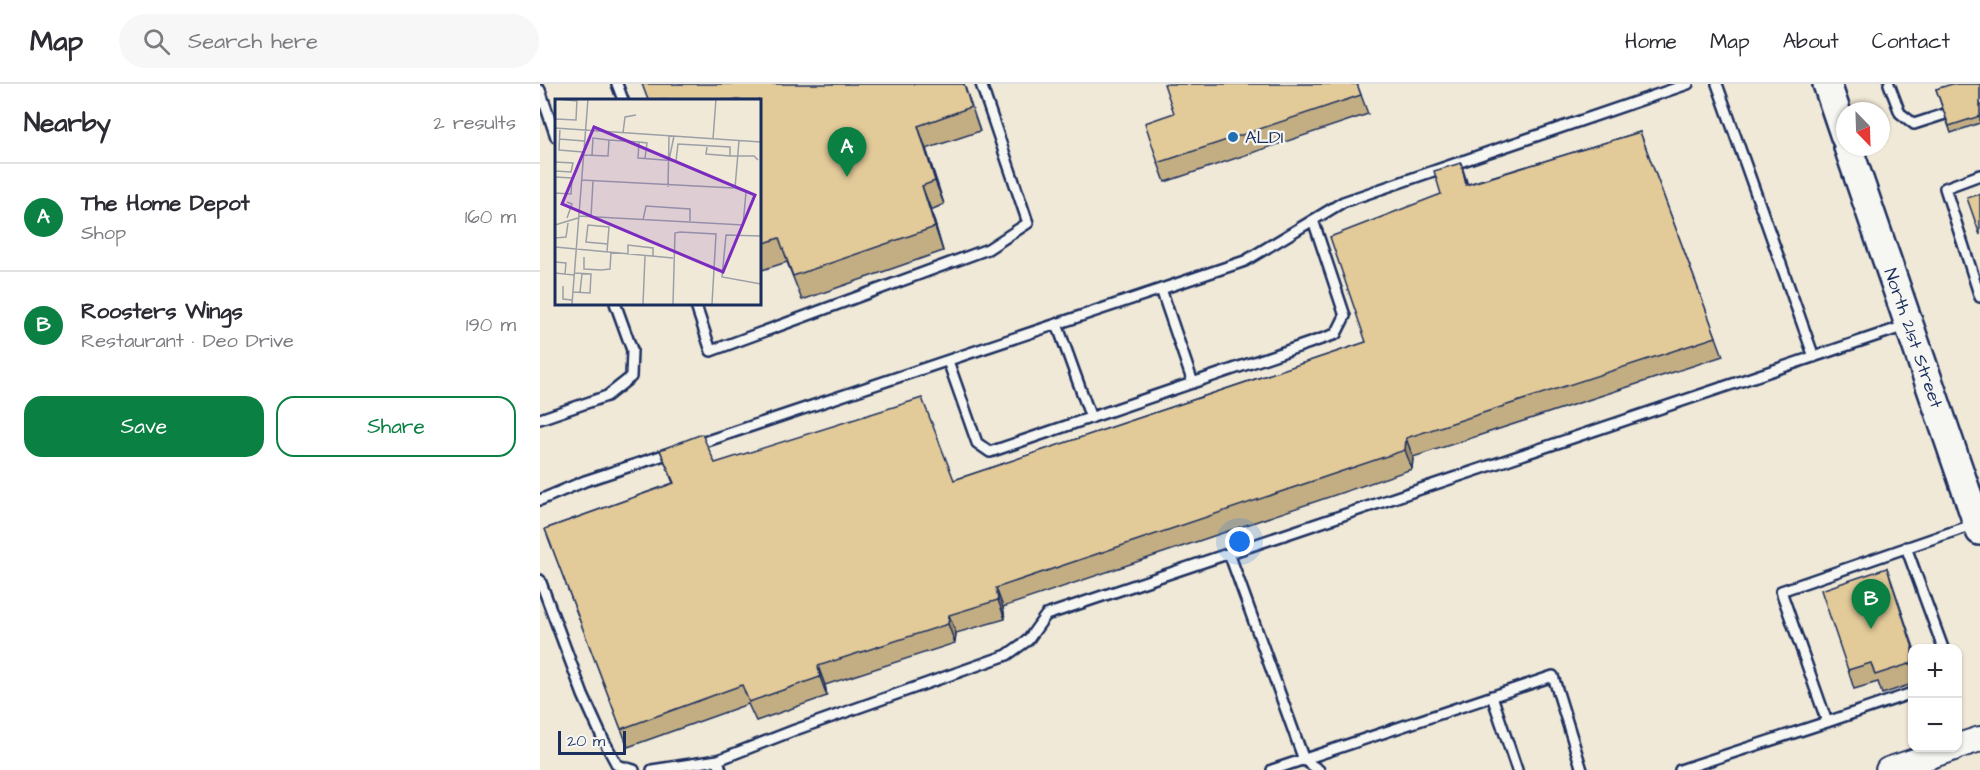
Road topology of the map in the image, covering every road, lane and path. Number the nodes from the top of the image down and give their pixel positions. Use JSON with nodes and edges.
{"nodes":[{"id":1,"x":617,"y":84,"type":"edge"},
{"id":2,"x":981,"y":84,"type":"edge"},
{"id":3,"x":1688,"y":84,"type":"edge"},
{"id":4,"x":1717,"y":84,"type":"edge"},
{"id":5,"x":1827,"y":84,"type":"edge"},
{"id":6,"x":1889,"y":84,"type":"edge"},
{"id":7,"x":540,"y":90,"type":"edge"},
{"id":8,"x":623,"y":99,"type":"edge"},
{"id":9,"x":1836,"y":110,"type":"edge"},
{"id":10,"x":1945,"y":114,"type":"edge"},
{"id":11,"x":555,"y":134,"type":"edge"},
{"id":12,"x":1851,"y":156,"type":"edge"},
{"id":13,"x":1980,"y":175,"type":"edge"},
{"id":14,"x":1313,"y":220,"type":"junction"},
{"id":15,"x":1161,"y":289,"type":"junction"},
{"id":16,"x":1980,"y":297,"type":"edge"},
{"id":17,"x":615,"y":304,"type":"edge"},
{"id":18,"x":695,"y":304,"type":"edge"},
{"id":19,"x":1057,"y":324,"type":"junction"},
{"id":20,"x":1910,"y":324,"type":"junction"},
{"id":21,"x":1814,"y":357,"type":"junction"},
{"id":22,"x":948,"y":361,"type":"junction"},
{"id":23,"x":1194,"y":383,"type":"junction"},
{"id":24,"x":540,"y":418,"type":"edge"},
{"id":25,"x":1091,"y":418,"type":"junction"},
{"id":26,"x":540,"y":500,"type":"edge"},
{"id":27,"x":1979,"y":527,"type":"edge"},
{"id":28,"x":1906,"y":547,"type":"junction"},
{"id":29,"x":1229,"y":554,"type":"junction"},
{"id":30,"x":540,"y":580,"type":"edge"},
{"id":31,"x":1942,"y":644,"type":"edge"},
{"id":32,"x":1908,"y":694,"type":"edge"},
{"id":33,"x":1492,"y":696,"type":"junction"},
{"id":34,"x":1827,"y":722,"type":"junction"},
{"id":35,"x":1980,"y":739,"type":"edge"},
{"id":36,"x":1962,"y":745,"type":"edge"},
{"id":37,"x":1941,"y":752,"type":"edge"},
{"id":38,"x":718,"y":760,"type":"junction"},
{"id":39,"x":1304,"y":760,"type":"junction"},
{"id":40,"x":634,"y":770,"type":"edge"},
{"id":41,"x":652,"y":770,"type":"edge"},
{"id":42,"x":721,"y":770,"type":"edge"},
{"id":43,"x":1272,"y":770,"type":"edge"},
{"id":44,"x":1299,"y":770,"type":"edge"},
{"id":45,"x":1319,"y":770,"type":"edge"},
{"id":46,"x":1516,"y":770,"type":"edge"},
{"id":47,"x":1582,"y":770,"type":"edge"},
{"id":48,"x":1680,"y":770,"type":"edge"},
{"id":49,"x":1888,"y":770,"type":"edge"}],
"edges":[{"from":1,"to":8,"type":"lane"},
{"from":2,"to":18,"type":"lane"},
{"from":3,"to":14,"type":"lane"},
{"from":4,"to":21,"type":"lane"},
{"from":5,"to":9,"type":"main road"},
{"from":6,"to":10,"type":"lane"},
{"from":7,"to":11,"type":"lane"},
{"from":12,"to":20,"type":"main road","name":"North 21st Street"},
{"from":13,"to":16,"type":"lane"},
{"from":14,"to":15,"type":"lane"},
{"from":14,"to":23,"type":"lane"},
{"from":15,"to":19,"type":"lane"},
{"from":15,"to":23,"type":"lane"},
{"from":17,"to":24,"type":"lane"},
{"from":19,"to":22,"type":"lane"},
{"from":19,"to":25,"type":"lane"},
{"from":20,"to":21,"type":"lane"},
{"from":20,"to":27,"type":"main road","name":"North 21st Street"},
{"from":21,"to":29,"type":"lane"},
{"from":22,"to":25,"type":"lane"},
{"from":22,"to":26,"type":"lane"},
{"from":23,"to":25,"type":"lane"},
{"from":27,"to":28,"type":"lane"},
{"from":28,"to":31,"type":"lane"},
{"from":28,"to":34,"type":"lane"},
{"from":29,"to":38,"type":"lane"},
{"from":29,"to":39,"type":"lane"},
{"from":30,"to":40,"type":"lane"},
{"from":32,"to":34,"type":"lane"},
{"from":33,"to":39,"type":"lane"},
{"from":33,"to":46,"type":"lane"},
{"from":33,"to":47,"type":"lane"},
{"from":34,"to":48,"type":"lane"},
{"from":35,"to":36,"type":"street"},
{"from":37,"to":49,"type":"street"},
{"from":38,"to":41,"type":"lane"},
{"from":38,"to":42,"type":"lane"},
{"from":39,"to":43,"type":"lane"},
{"from":39,"to":44,"type":"lane"},
{"from":39,"to":45,"type":"lane"}]}
